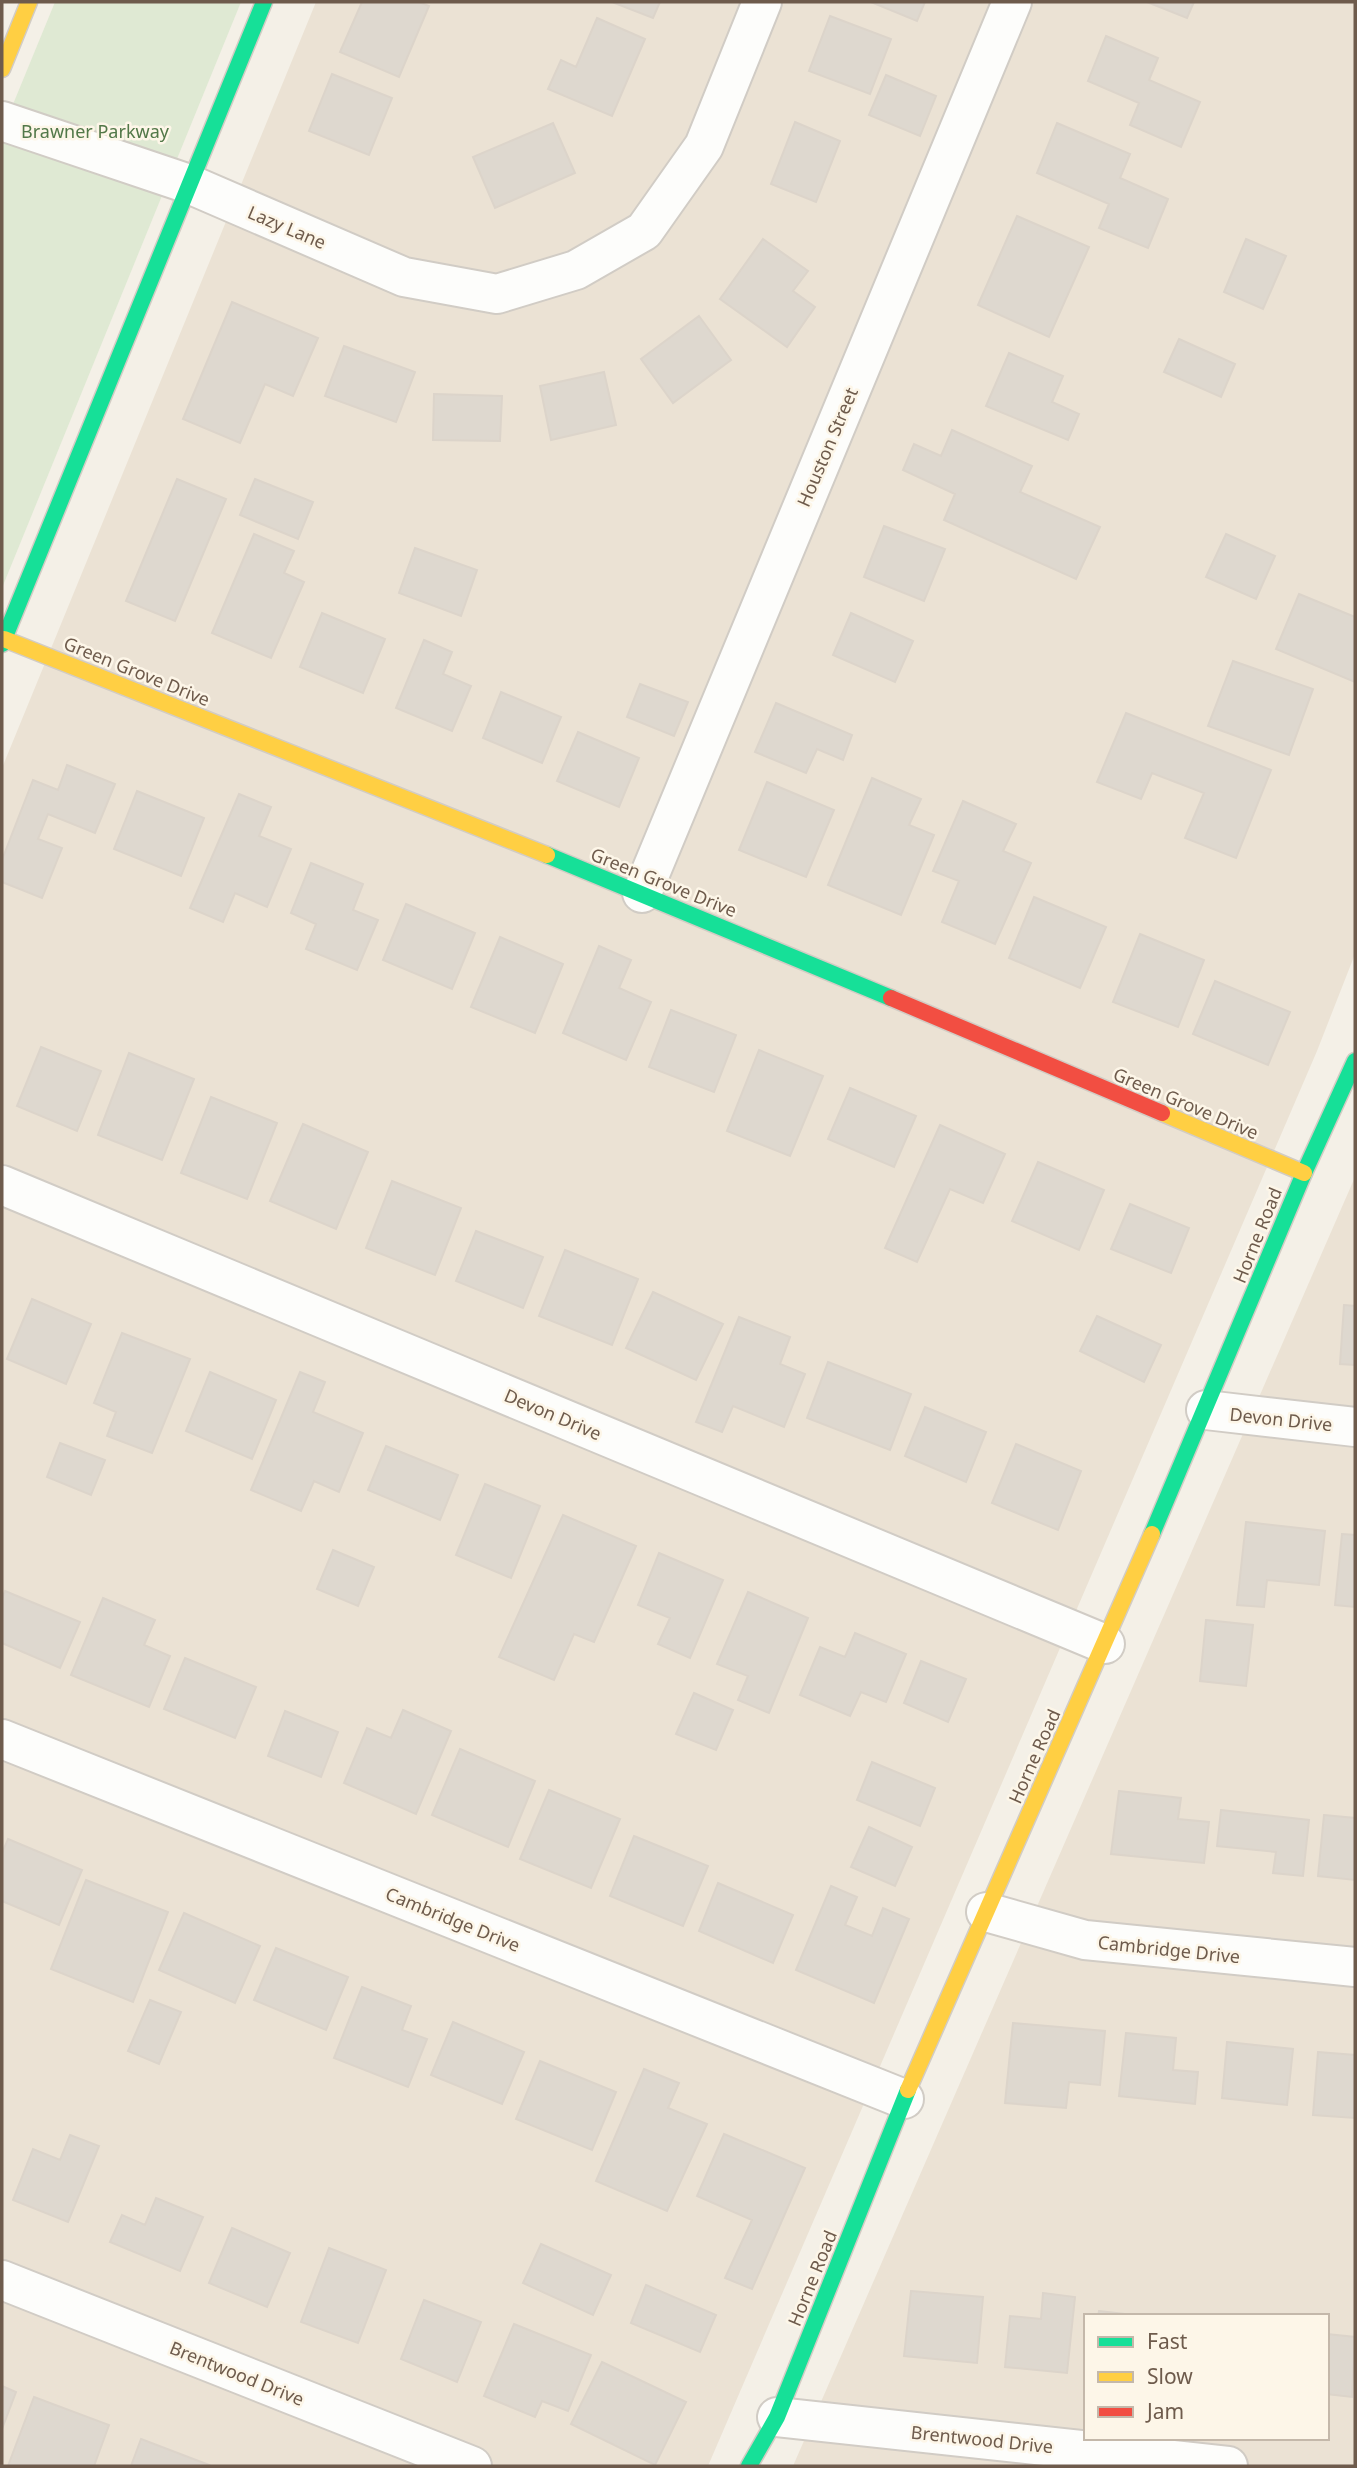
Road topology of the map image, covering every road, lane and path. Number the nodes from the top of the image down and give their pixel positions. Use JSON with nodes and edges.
{"nodes":[{"id":1,"x":29,"y":2,"type":"edge"},
{"id":2,"x":264,"y":2,"type":"edge"},
{"id":3,"x":762,"y":2,"type":"edge"},
{"id":4,"x":1012,"y":2,"type":"edge"},
{"id":5,"x":2,"y":69,"type":"edge"},
{"id":6,"x":2,"y":121,"type":"edge"},
{"id":7,"x":189,"y":184,"type":"junction"},
{"id":8,"x":3,"y":641,"type":"edge"},
{"id":9,"x":642,"y":892,"type":"junction"},
{"id":10,"x":1355,"y":1060,"type":"edge"},
{"id":11,"x":1304,"y":1173,"type":"junction"},
{"id":12,"x":2,"y":1185,"type":"edge"},
{"id":13,"x":1206,"y":1410,"type":"junction"},
{"id":14,"x":1355,"y":1427,"type":"edge"},
{"id":15,"x":1105,"y":1644,"type":"junction"},
{"id":16,"x":2,"y":1739,"type":"edge"},
{"id":17,"x":986,"y":1912,"type":"junction"},
{"id":18,"x":1355,"y":1967,"type":"edge"},
{"id":19,"x":904,"y":2099,"type":"junction"},
{"id":20,"x":2,"y":2280,"type":"edge"},
{"id":21,"x":777,"y":2417,"type":"junction"},
{"id":22,"x":472,"y":2466,"type":"edge"},
{"id":23,"x":749,"y":2466,"type":"edge"},
{"id":24,"x":1228,"y":2466,"type":"edge"}],
"edges":[{"from":1,"to":5,"type":"street"},
{"from":2,"to":7,"type":"street"},
{"from":3,"to":7,"type":"street","name":"Lazy Lane"},
{"from":4,"to":9,"type":"street","name":"Houston Street"},
{"from":6,"to":7,"type":"street","name":"Lazy Lane"},
{"from":7,"to":8,"type":"street"},
{"from":8,"to":9,"type":"street","name":"Green Grove Drive"},
{"from":9,"to":11,"type":"street","name":"Green Grove Drive"},
{"from":10,"to":11,"type":"street","name":"Horne Road"},
{"from":11,"to":13,"type":"street","name":"Horne Road"},
{"from":12,"to":15,"type":"street","name":"Devon Drive"},
{"from":13,"to":14,"type":"street","name":"Devon Drive"},
{"from":13,"to":15,"type":"street","name":"Horne Road"},
{"from":15,"to":17,"type":"street","name":"Horne Road"},
{"from":16,"to":19,"type":"street","name":"Cambridge Drive"},
{"from":17,"to":18,"type":"street","name":"Cambridge Drive"},
{"from":17,"to":19,"type":"street","name":"Horne Road"},
{"from":19,"to":21,"type":"street","name":"Horne Road"},
{"from":20,"to":22,"type":"street","name":"Brentwood Drive"},
{"from":21,"to":23,"type":"street","name":"Horne Road"},
{"from":21,"to":24,"type":"street","name":"Brentwood Drive"}]}
